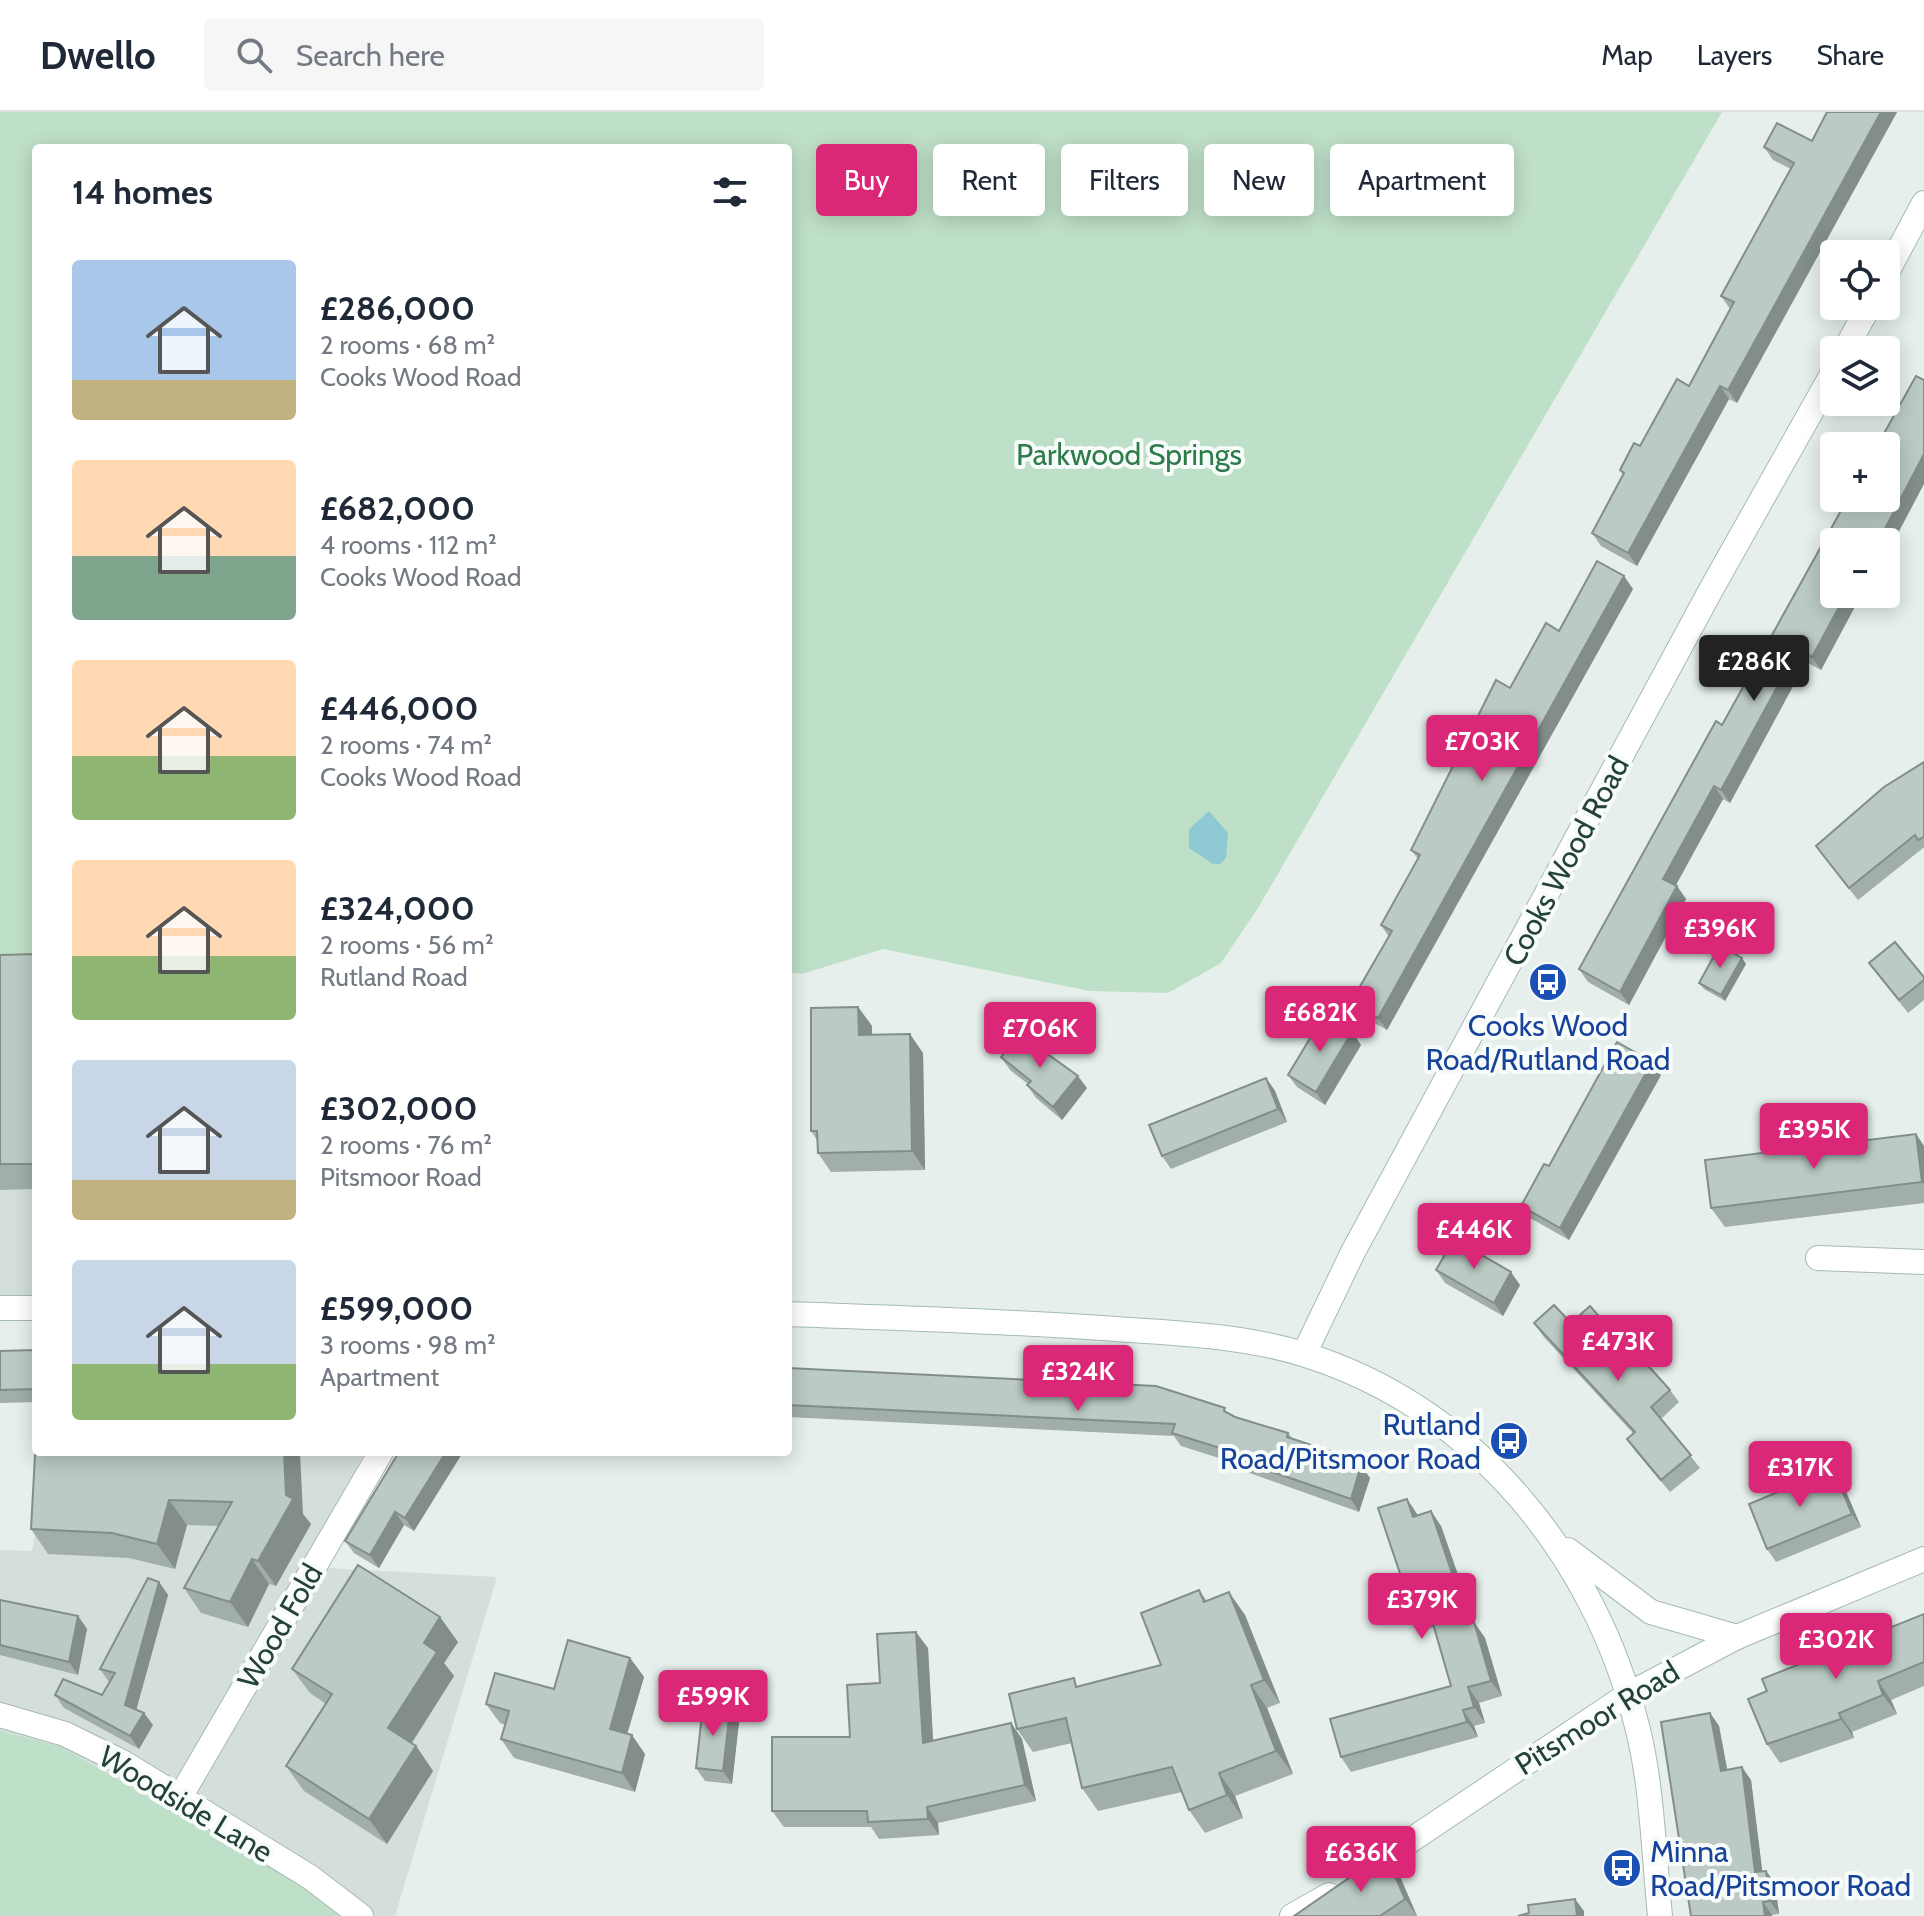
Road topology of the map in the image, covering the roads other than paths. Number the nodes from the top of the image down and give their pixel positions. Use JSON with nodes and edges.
{"nodes":[{"id":1,"x":1924,"y":203,"type":"edge"},
{"id":2,"x":1900,"y":248,"type":"edge"},
{"id":3,"x":1820,"y":396,"type":"edge"},
{"id":4,"x":1818,"y":1258,"type":"dead end"},
{"id":5,"x":1924,"y":1262,"type":"edge"},
{"id":6,"x":0,"y":1308,"type":"edge"},
{"id":7,"x":32,"y":1308,"type":"edge"},
{"id":8,"x":792,"y":1314,"type":"edge"},
{"id":9,"x":1304,"y":1354,"type":"junction"},
{"id":10,"x":379,"y":1456,"type":"edge"},
{"id":11,"x":1554,"y":1539,"type":"junction"},
{"id":12,"x":1924,"y":1559,"type":"edge"},
{"id":13,"x":1737,"y":1637,"type":"junction"},
{"id":14,"x":1629,"y":1694,"type":"junction"},
{"id":15,"x":0,"y":1715,"type":"edge"},
{"id":16,"x":179,"y":1799,"type":"junction"},
{"id":17,"x":361,"y":1916,"type":"edge"},
{"id":18,"x":1292,"y":1916,"type":"edge"},
{"id":19,"x":1660,"y":1916,"type":"edge"}],
"edges":[{"from":1,"to":2,"type":"street"},
{"from":3,"to":9,"type":"street","name":"Cooks Wood Road"},
{"from":4,"to":5,"type":"street"},
{"from":6,"to":7,"type":"street"},
{"from":8,"to":9,"type":"street"},
{"from":9,"to":11,"type":"street"},
{"from":10,"to":16,"type":"street","name":"Wood Fold"},
{"from":11,"to":13,"type":"street"},
{"from":11,"to":14,"type":"street"},
{"from":12,"to":13,"type":"street","name":"Pitsmoor Road"},
{"from":13,"to":14,"type":"street","name":"Pitsmoor Road"},
{"from":14,"to":18,"type":"street","name":"Pitsmoor Road"},
{"from":14,"to":19,"type":"street"},
{"from":15,"to":16,"type":"street","name":"Woodside Lane"},
{"from":16,"to":17,"type":"street","name":"Woodside Lane"}]}
